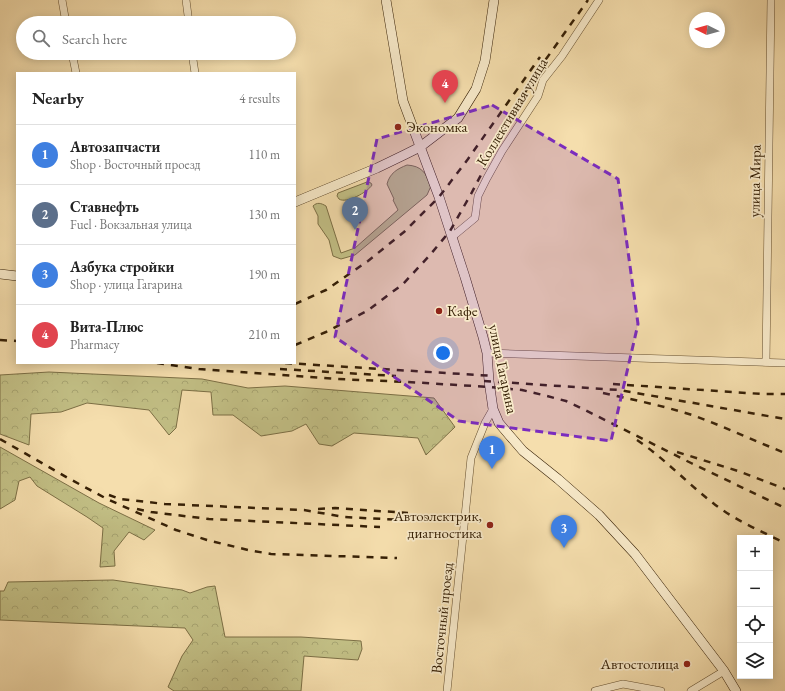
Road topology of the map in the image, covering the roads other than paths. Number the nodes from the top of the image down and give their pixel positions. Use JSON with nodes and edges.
{"nodes":[{"id":1,"x":62,"y":0,"type":"edge"},
{"id":2,"x":186,"y":0,"type":"edge"},
{"id":3,"x":386,"y":0,"type":"edge"},
{"id":4,"x":494,"y":0,"type":"edge"},
{"id":5,"x":599,"y":0,"type":"edge"},
{"id":6,"x":771,"y":0,"type":"edge"},
{"id":7,"x":65,"y":16,"type":"edge"},
{"id":8,"x":188,"y":16,"type":"edge"},
{"id":9,"x":73,"y":60,"type":"edge"},
{"id":10,"x":193,"y":60,"type":"edge"},
{"id":11,"x":76,"y":72,"type":"edge"},
{"id":12,"x":195,"y":72,"type":"edge"},
{"id":13,"x":420,"y":147,"type":"junction"},
{"id":14,"x":296,"y":202,"type":"edge"},
{"id":15,"x":452,"y":237,"type":"junction"},
{"id":16,"x":0,"y":274,"type":"edge"},
{"id":17,"x":16,"y":276,"type":"edge"},
{"id":18,"x":487,"y":353,"type":"junction"},
{"id":19,"x":766,"y":362,"type":"junction"},
{"id":20,"x":785,"y":363,"type":"edge"},
{"id":21,"x":493,"y":409,"type":"junction"},
{"id":22,"x":724,"y":671,"type":"junction"},
{"id":23,"x":447,"y":691,"type":"edge"},
{"id":24,"x":595,"y":691,"type":"edge"},
{"id":25,"x":661,"y":691,"type":"edge"},
{"id":26,"x":691,"y":691,"type":"edge"},
{"id":27,"x":736,"y":691,"type":"edge"}],
"edges":[{"from":1,"to":7,"type":"street"},
{"from":2,"to":8,"type":"street"},
{"from":3,"to":13,"type":"main road","name":"улица Гагарина"},
{"from":4,"to":13,"type":"main road"},
{"from":5,"to":15,"type":"street","name":"Коллективная улица"},
{"from":6,"to":19,"type":"street","name":"улица Мира"},
{"from":9,"to":11,"type":"street"},
{"from":10,"to":12,"type":"street"},
{"from":13,"to":14,"type":"main road"},
{"from":13,"to":15,"type":"main road","name":"улица Гагарина"},
{"from":15,"to":18,"type":"main road","name":"улица Гагарина"},
{"from":16,"to":17,"type":"main road"},
{"from":18,"to":19,"type":"street"},
{"from":18,"to":21,"type":"main road","name":"улица Гагарина"},
{"from":19,"to":20,"type":"street"},
{"from":21,"to":22,"type":"main road","name":"улица Гагарина"},
{"from":21,"to":23,"type":"street","name":"Восточный проезд"},
{"from":22,"to":26,"type":"street"},
{"from":22,"to":27,"type":"main road","name":"улица Гагарина"},
{"from":24,"to":25,"type":"street"}]}
